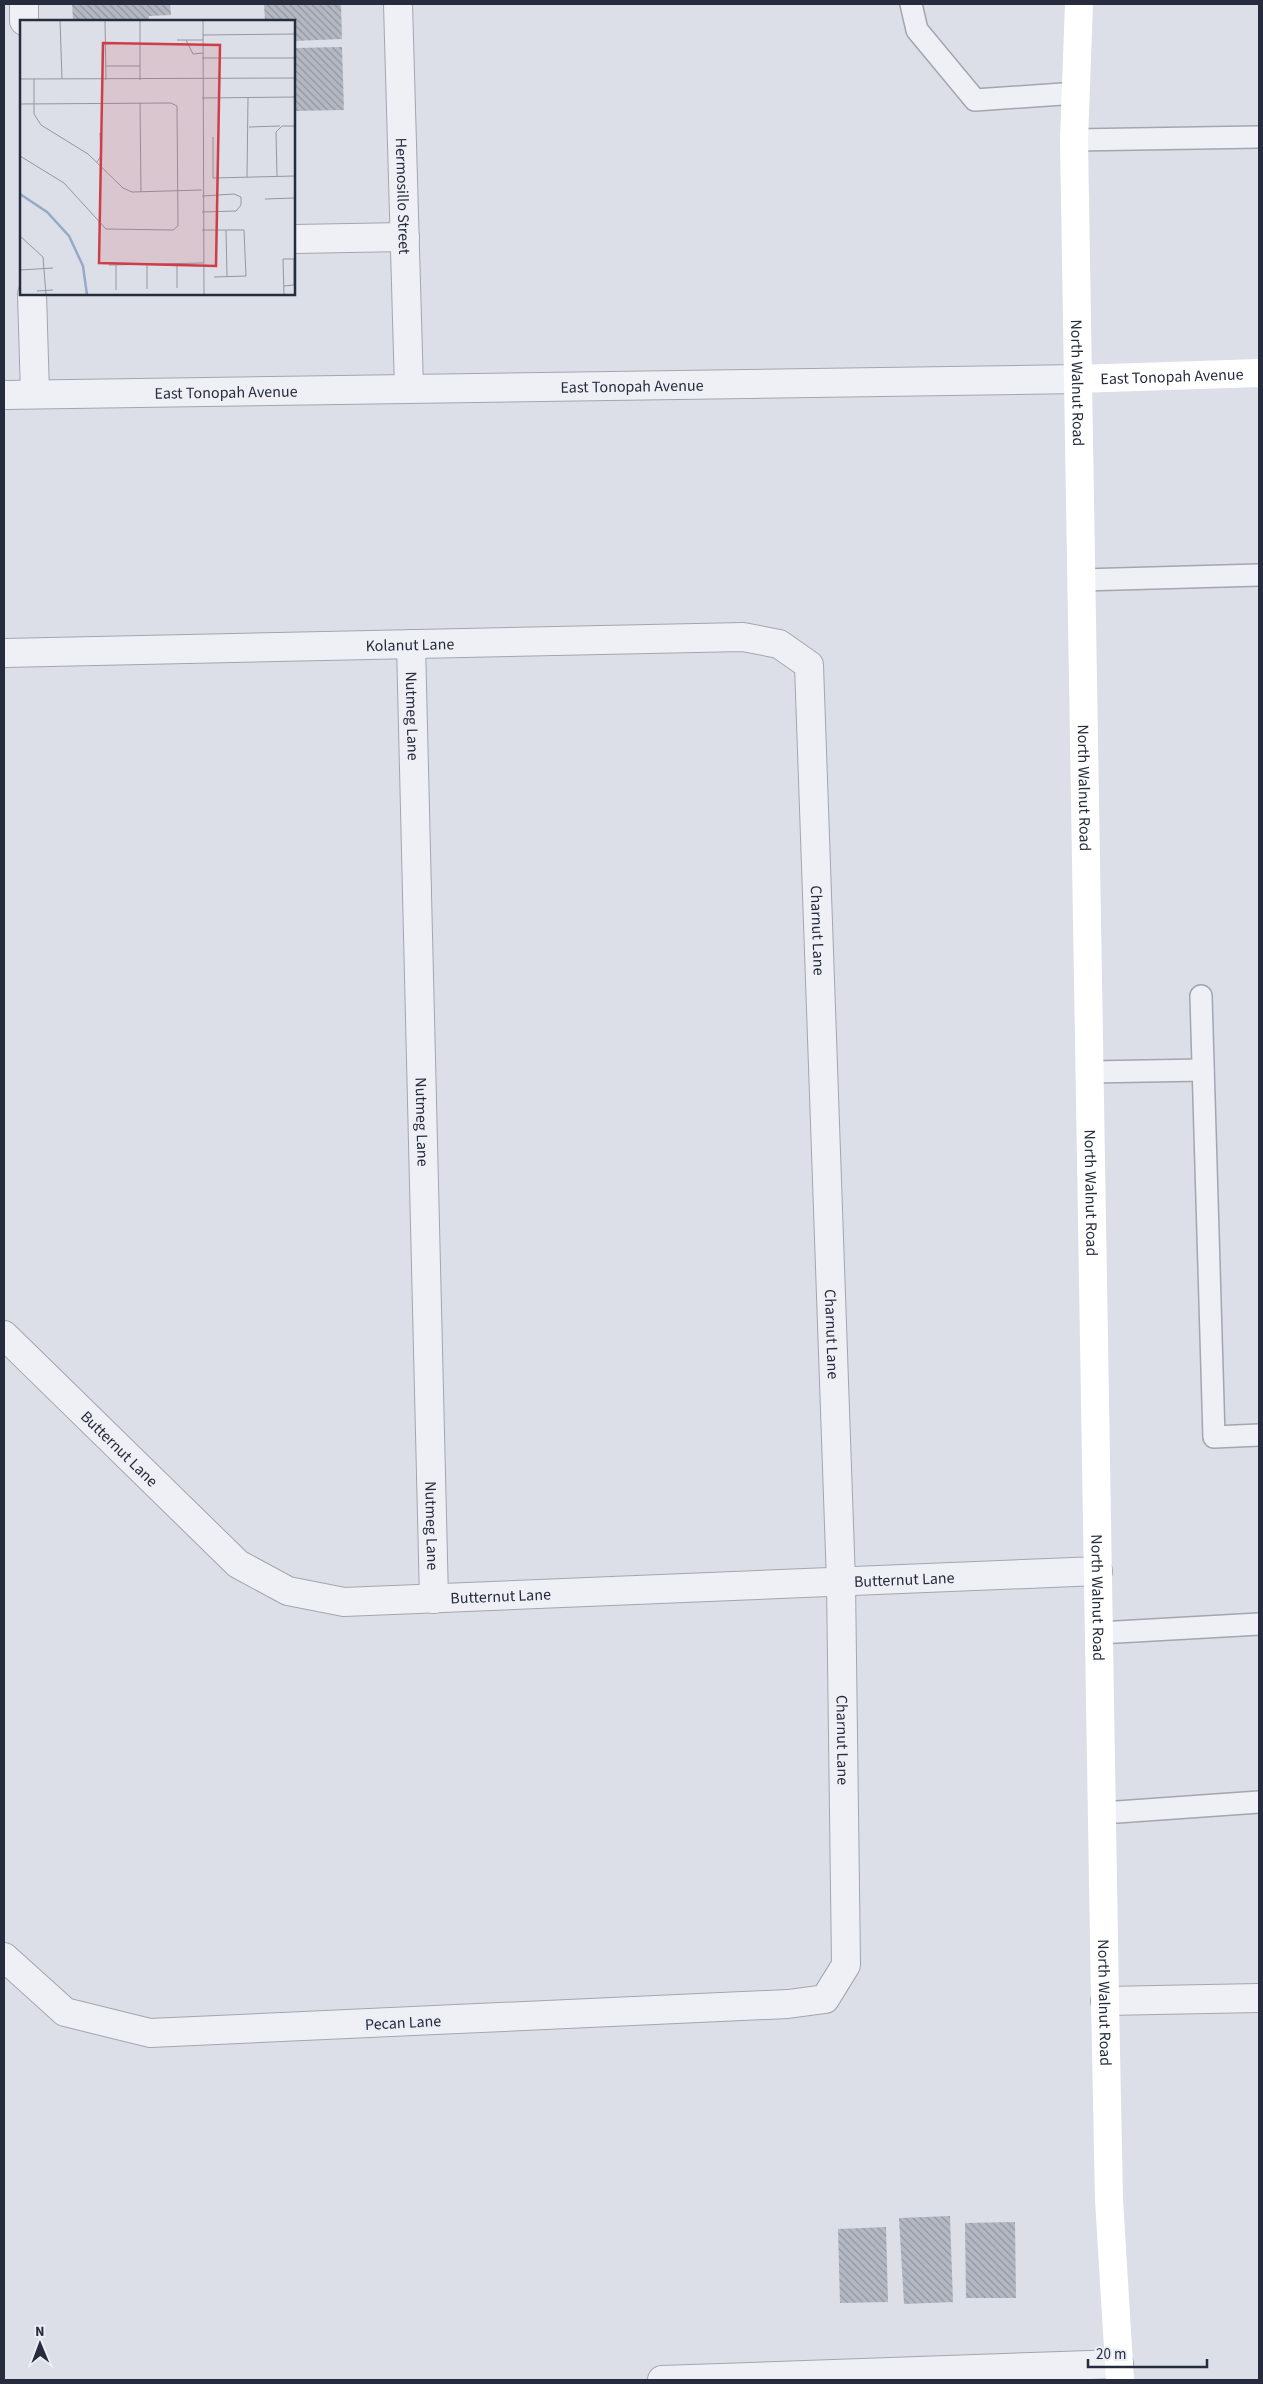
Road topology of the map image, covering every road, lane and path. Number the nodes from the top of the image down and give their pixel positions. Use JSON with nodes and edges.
{"nodes":[{"id":1,"x":24,"y":4,"type":"edge"},
{"id":2,"x":398,"y":4,"type":"edge"},
{"id":3,"x":911,"y":4,"type":"edge"},
{"id":4,"x":1079,"y":4,"type":"edge"},
{"id":5,"x":24,"y":20,"type":"edge"},
{"id":6,"x":1077,"y":93,"type":"junction"},
{"id":7,"x":1259,"y":137,"type":"edge"},
{"id":8,"x":1074,"y":140,"type":"junction"},
{"id":9,"x":404,"y":237,"type":"junction"},
{"id":10,"x":295,"y":239,"type":"edge"},
{"id":11,"x":32,"y":295,"type":"edge"},
{"id":12,"x":1259,"y":373,"type":"edge"},
{"id":13,"x":1078,"y":378,"type":"junction"},
{"id":14,"x":409,"y":389,"type":"junction"},
{"id":15,"x":4,"y":394,"type":"edge"},
{"id":16,"x":35,"y":394,"type":"junction"},
{"id":17,"x":1259,"y":575,"type":"edge"},
{"id":18,"x":1082,"y":580,"type":"junction"},
{"id":19,"x":410,"y":644,"type":"junction"},
{"id":20,"x":4,"y":653,"type":"edge"},
{"id":21,"x":809,"y":665,"type":"joint"},
{"id":22,"x":1201,"y":996,"type":"dead end"},
{"id":23,"x":1203,"y":1070,"type":"junction"},
{"id":24,"x":1090,"y":1072,"type":"junction"},
{"id":25,"x":4,"y":1335,"type":"edge"},
{"id":26,"x":1259,"y":1435,"type":"edge"},
{"id":27,"x":1098,"y":1571,"type":"junction"},
{"id":28,"x":841,"y":1582,"type":"junction"},
{"id":29,"x":434,"y":1599,"type":"junction"},
{"id":30,"x":1259,"y":1624,"type":"edge"},
{"id":31,"x":1100,"y":1633,"type":"junction"},
{"id":32,"x":1259,"y":1802,"type":"edge"},
{"id":33,"x":1103,"y":1813,"type":"junction"},
{"id":34,"x":4,"y":1957,"type":"edge"},
{"id":35,"x":1259,"y":1998,"type":"edge"},
{"id":36,"x":825,"y":1999,"type":"joint"},
{"id":37,"x":1105,"y":2001,"type":"junction"},
{"id":38,"x":1119,"y":2372,"type":"edge"},
{"id":39,"x":836,"y":2377,"type":"edge"},
{"id":40,"x":662,"y":2380,"type":"edge"}],
"edges":[{"from":1,"to":5,"type":"street"},
{"from":2,"to":9,"type":"street","name":"Hermosillo Street"},
{"from":3,"to":6,"type":"lane"},
{"from":4,"to":6,"type":"street","name":"North Walnut Road"},
{"from":6,"to":8,"type":"street","name":"North Walnut Road"},
{"from":7,"to":8,"type":"lane"},
{"from":8,"to":13,"type":"street","name":"North Walnut Road"},
{"from":9,"to":10,"type":"street"},
{"from":9,"to":14,"type":"street","name":"Hermosillo Street"},
{"from":11,"to":16,"type":"street"},
{"from":12,"to":13,"type":"street","name":"East Tonopah Avenue"},
{"from":13,"to":14,"type":"street","name":"East Tonopah Avenue"},
{"from":13,"to":18,"type":"street","name":"North Walnut Road"},
{"from":14,"to":16,"type":"street","name":"East Tonopah Avenue"},
{"from":15,"to":16,"type":"street","name":"East Tonopah Avenue"},
{"from":17,"to":18,"type":"lane"},
{"from":18,"to":24,"type":"street","name":"North Walnut Road"},
{"from":19,"to":20,"type":"street","name":"Kolanut Lane"},
{"from":19,"to":21,"type":"street","name":"Kolanut Lane"},
{"from":19,"to":29,"type":"street","name":"Nutmeg Lane"},
{"from":21,"to":28,"type":"street","name":"Charnut Lane"},
{"from":22,"to":23,"type":"lane"},
{"from":23,"to":24,"type":"lane"},
{"from":23,"to":26,"type":"lane"},
{"from":24,"to":27,"type":"street","name":"North Walnut Road"},
{"from":25,"to":29,"type":"street","name":"Butternut Lane"},
{"from":27,"to":28,"type":"street","name":"Butternut Lane"},
{"from":27,"to":31,"type":"street","name":"North Walnut Road"},
{"from":28,"to":29,"type":"street","name":"Butternut Lane"},
{"from":28,"to":36,"type":"street","name":"Charnut Lane"},
{"from":30,"to":31,"type":"lane"},
{"from":31,"to":33,"type":"street","name":"North Walnut Road"},
{"from":32,"to":33,"type":"lane"},
{"from":33,"to":37,"type":"street","name":"North Walnut Road"},
{"from":34,"to":36,"type":"street","name":"Pecan Lane"},
{"from":35,"to":37,"type":"street"},
{"from":37,"to":38,"type":"street","name":"North Walnut Road"},
{"from":38,"to":39,"type":"street"},
{"from":39,"to":40,"type":"street"}]}
